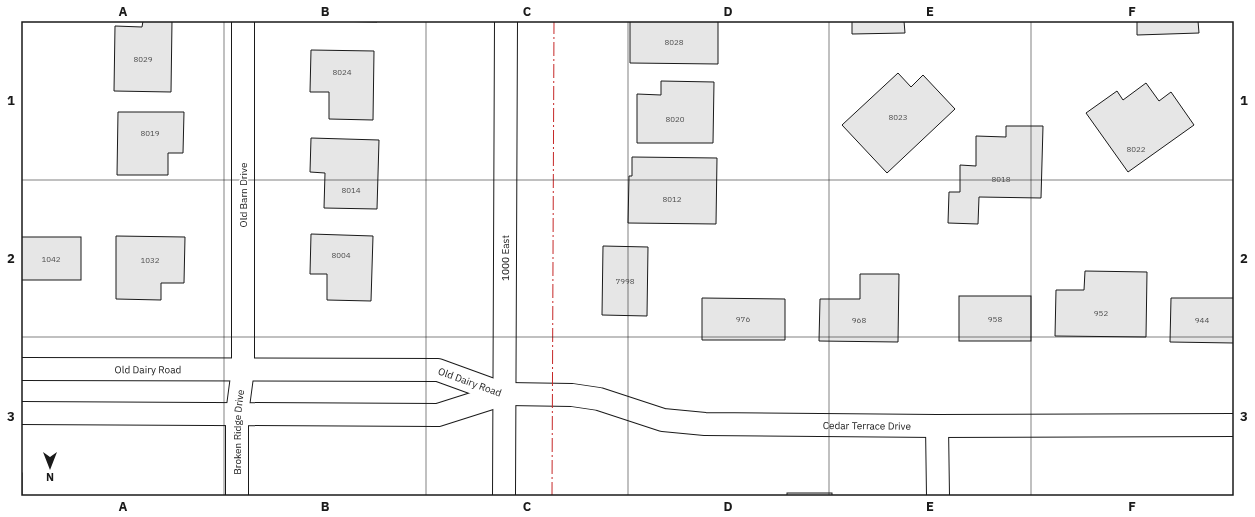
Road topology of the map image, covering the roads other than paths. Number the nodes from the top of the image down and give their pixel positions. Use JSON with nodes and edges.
{"nodes":[{"id":1,"x":243,"y":21,"type":"edge"},
{"id":2,"x":506,"y":21,"type":"edge"},
{"id":3,"x":21,"y":369,"type":"edge"},
{"id":4,"x":242,"y":369,"type":"junction"},
{"id":5,"x":504,"y":394,"type":"junction"},
{"id":6,"x":21,"y":413,"type":"edge"},
{"id":7,"x":237,"y":414,"type":"junction"},
{"id":8,"x":937,"y":426,"type":"junction"},
{"id":9,"x":1234,"y":426,"type":"edge"},
{"id":10,"x":237,"y":496,"type":"edge"},
{"id":11,"x":504,"y":496,"type":"edge"},
{"id":12,"x":938,"y":496,"type":"edge"}],
"edges":[{"from":1,"to":4,"type":"street","name":"Old Barn Drive"},
{"from":2,"to":5,"type":"street","name":"1000 East"},
{"from":3,"to":4,"type":"street","name":"Old Dairy Road"},
{"from":4,"to":5,"type":"street","name":"Old Dairy Road"},
{"from":4,"to":7,"type":"street","name":"Broken Ridge Drive"},
{"from":5,"to":7,"type":"street","name":"Old Dairy Road"},
{"from":5,"to":8,"type":"street","name":"Cedar Terrace Drive"},
{"from":5,"to":11,"type":"street","name":"1000 East"},
{"from":6,"to":7,"type":"street","name":"Old Dairy Road"},
{"from":7,"to":10,"type":"street","name":"Broken Ridge Drive"},
{"from":8,"to":9,"type":"street","name":"Cedar Terrace Drive"},
{"from":8,"to":12,"type":"street"}]}
